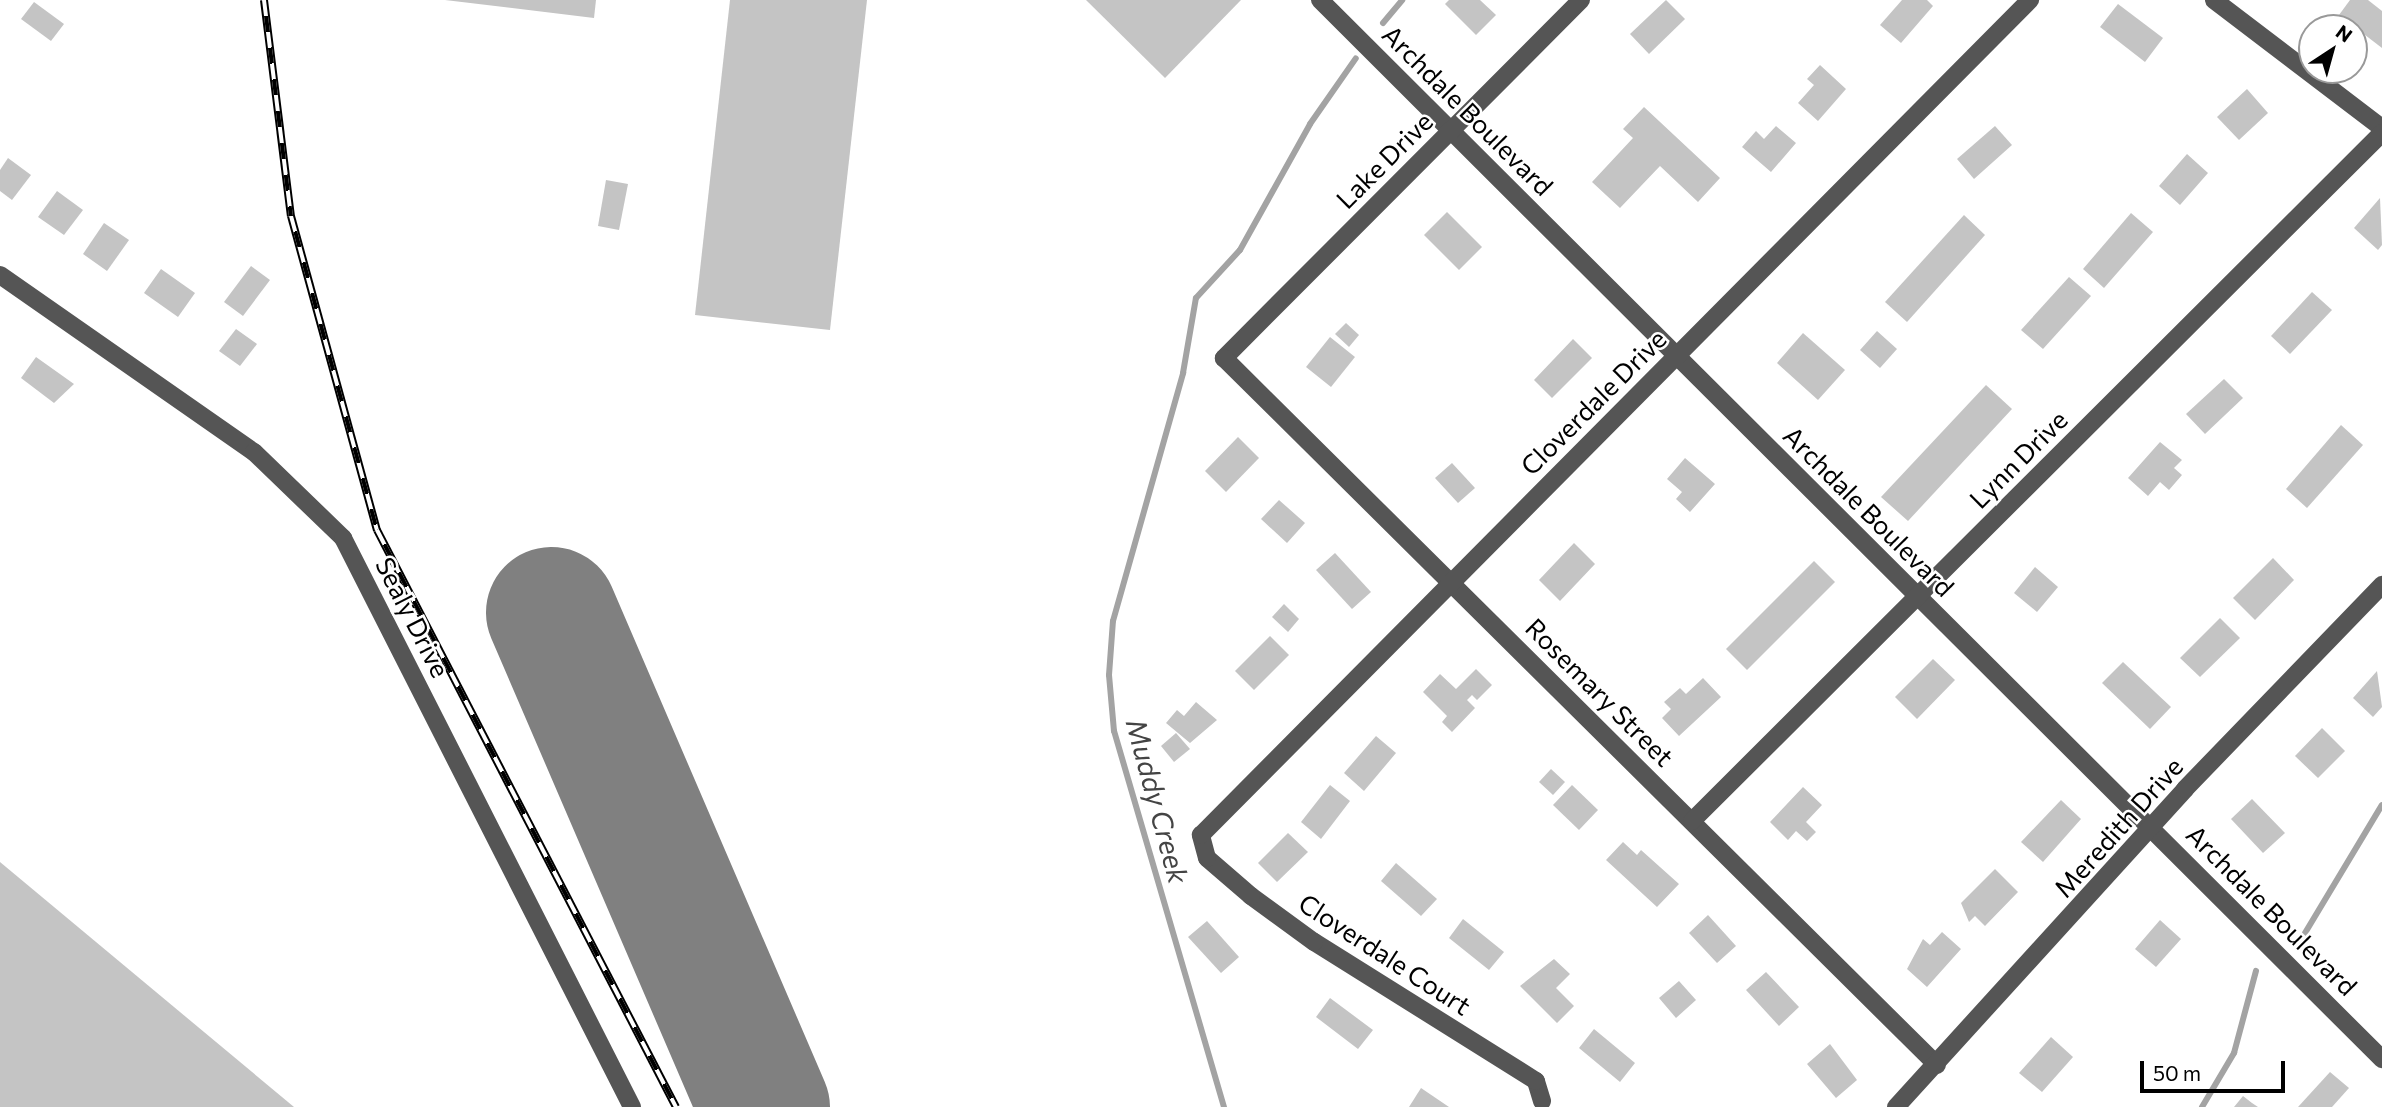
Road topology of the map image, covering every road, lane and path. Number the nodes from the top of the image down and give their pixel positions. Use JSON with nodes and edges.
{"nodes":[{"id":1,"x":1320,"y":0,"type":"edge"},
{"id":2,"x":1581,"y":0,"type":"edge"},
{"id":3,"x":2030,"y":0,"type":"edge"},
{"id":4,"x":2214,"y":0,"type":"edge"},
{"id":5,"x":2382,"y":130,"type":"edge"},
{"id":6,"x":1451,"y":131,"type":"junction"},
{"id":7,"x":0,"y":275,"type":"edge"},
{"id":8,"x":1676,"y":356,"type":"junction"},
{"id":9,"x":1224,"y":358,"type":"joint"},
{"id":10,"x":1451,"y":582,"type":"junction"},
{"id":11,"x":2382,"y":585,"type":"edge"},
{"id":12,"x":1918,"y":596,"type":"junction"},
{"id":13,"x":1692,"y":821,"type":"junction"},
{"id":14,"x":2153,"y":828,"type":"junction"},
{"id":15,"x":1200,"y":845,"type":"joint"},
{"id":16,"x":2382,"y":1059,"type":"edge"},
{"id":17,"x":1937,"y":1065,"type":"junction"},
{"id":18,"x":1542,"y":1101,"type":"dead end"},
{"id":19,"x":632,"y":1107,"type":"edge"},
{"id":20,"x":1896,"y":1107,"type":"edge"}],
"edges":[{"from":1,"to":6,"type":"street","name":"Archdale Boulevard"},
{"from":2,"to":6,"type":"street","name":"Lake Drive"},
{"from":3,"to":8,"type":"street","name":"Cloverdale Drive"},
{"from":4,"to":5,"type":"street"},
{"from":5,"to":12,"type":"street","name":"Lynn Drive"},
{"from":6,"to":8,"type":"street","name":"Archdale Boulevard"},
{"from":6,"to":9,"type":"street","name":"Lake Drive"},
{"from":7,"to":19,"type":"street","name":"Sealy Drive"},
{"from":8,"to":10,"type":"street","name":"Cloverdale Drive"},
{"from":8,"to":12,"type":"street","name":"Archdale Boulevard"},
{"from":9,"to":10,"type":"street","name":"Rosemary Street"},
{"from":10,"to":13,"type":"street","name":"Rosemary Street"},
{"from":10,"to":15,"type":"street","name":"Cloverdale Drive"},
{"from":11,"to":14,"type":"street","name":"Meredith Drive"},
{"from":12,"to":13,"type":"street","name":"Lynn Drive"},
{"from":12,"to":14,"type":"street","name":"Archdale Boulevard"},
{"from":13,"to":17,"type":"street","name":"Rosemary Street"},
{"from":14,"to":16,"type":"street","name":"Archdale Boulevard"},
{"from":14,"to":17,"type":"street","name":"Meredith Drive"},
{"from":15,"to":18,"type":"street","name":"Cloverdale Court"},
{"from":17,"to":20,"type":"street","name":"Meredith Drive"}]}
